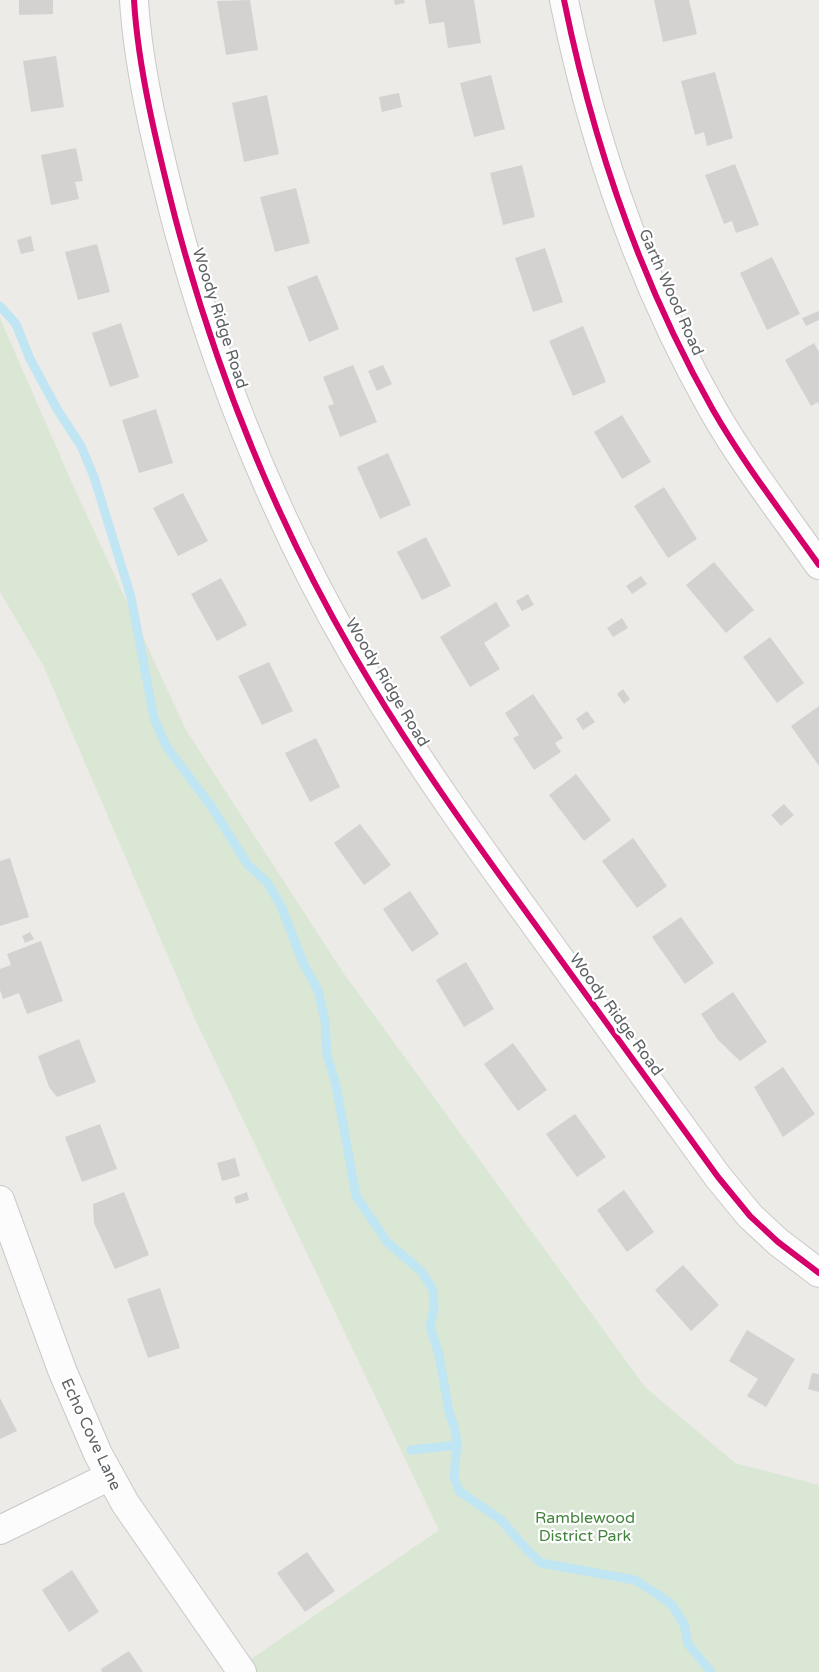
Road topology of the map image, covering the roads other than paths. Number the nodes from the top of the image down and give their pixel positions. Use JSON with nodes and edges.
{"nodes":[{"id":1,"x":134,"y":0,"type":"edge"},
{"id":2,"x":564,"y":0,"type":"edge"},
{"id":3,"x":819,"y":566,"type":"edge"},
{"id":4,"x":0,"y":1200,"type":"edge"},
{"id":5,"x":819,"y":1273,"type":"edge"},
{"id":6,"x":110,"y":1476,"type":"junction"},
{"id":7,"x":0,"y":1530,"type":"edge"},
{"id":8,"x":242,"y":1672,"type":"edge"}],
"edges":[{"from":1,"to":5,"type":"street","name":"Woody Ridge Road"},
{"from":2,"to":3,"type":"street","name":"Garth Wood Road"},
{"from":4,"to":6,"type":"street","name":"Echo Cove Lane"},
{"from":6,"to":7,"type":"street"},
{"from":6,"to":8,"type":"street","name":"Echo Cove Lane"}]}
